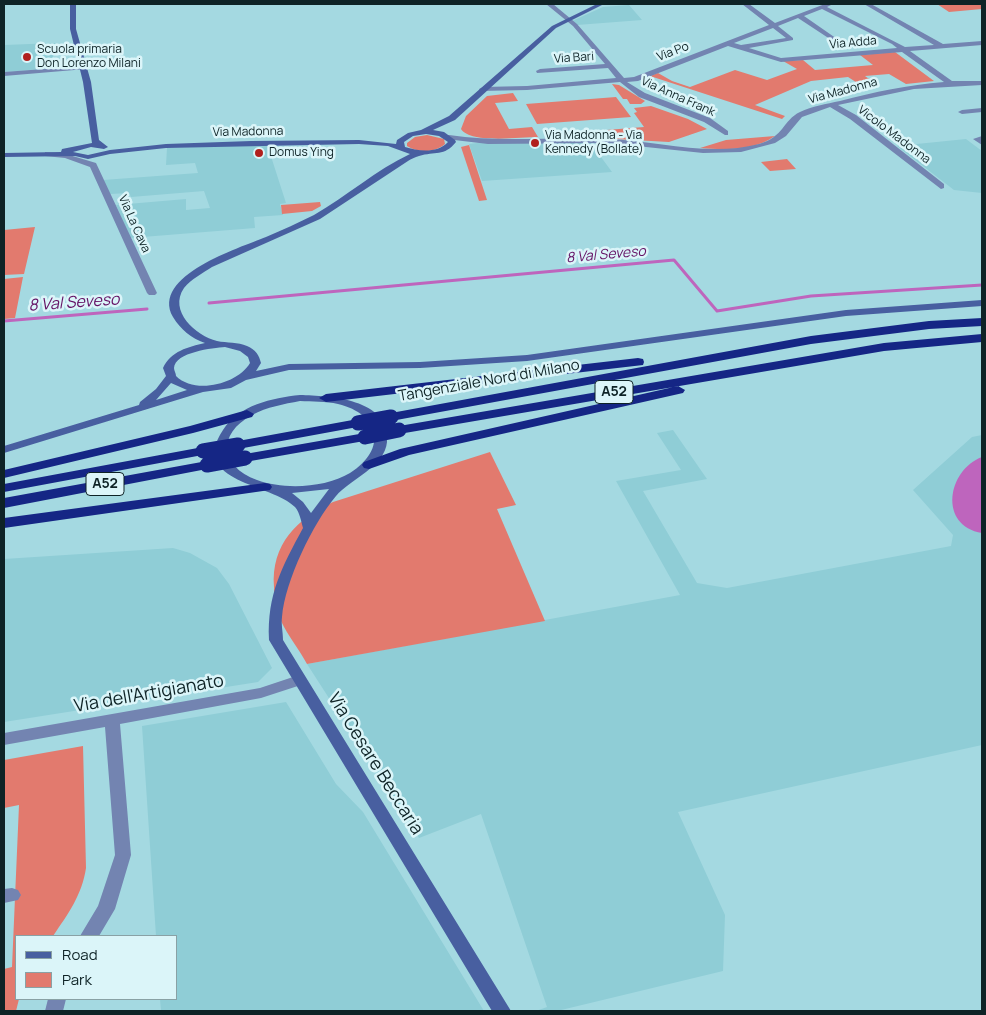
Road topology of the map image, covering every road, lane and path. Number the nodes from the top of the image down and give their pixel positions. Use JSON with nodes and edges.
{"nodes":[{"id":1,"x":73,"y":4,"type":"edge"},
{"id":2,"x":549,"y":4,"type":"edge"},
{"id":3,"x":601,"y":4,"type":"edge"},
{"id":4,"x":745,"y":4,"type":"edge"},
{"id":5,"x":830,"y":4,"type":"edge"},
{"id":6,"x":867,"y":4,"type":"edge"},
{"id":7,"x":822,"y":7,"type":"junction"},
{"id":8,"x":799,"y":16,"type":"junction"},
{"id":9,"x":567,"y":20,"type":"junction"},
{"id":10,"x":774,"y":26,"type":"junction"},
{"id":11,"x":838,"y":42,"type":"dead end"},
{"id":12,"x":894,"y":43,"type":"junction"},
{"id":13,"x":982,"y":43,"type":"edge"},
{"id":14,"x":727,"y":44,"type":"junction"},
{"id":15,"x":941,"y":46,"type":"junction"},
{"id":16,"x":739,"y":48,"type":"junction"},
{"id":17,"x":905,"y":50,"type":"junction"},
{"id":18,"x":807,"y":51,"type":"dead end"},
{"id":19,"x":610,"y":66,"type":"junction"},
{"id":20,"x":84,"y":68,"type":"junction"},
{"id":21,"x":540,"y":71,"type":"dead end"},
{"id":22,"x":4,"y":74,"type":"edge"},
{"id":23,"x":623,"y":81,"type":"junction"},
{"id":24,"x":949,"y":82,"type":"junction"},
{"id":25,"x":982,"y":83,"type":"edge"},
{"id":26,"x":486,"y":87,"type":"junction"},
{"id":27,"x":832,"y":105,"type":"junction"},
{"id":28,"x":982,"y":110,"type":"edge"},
{"id":29,"x":962,"y":112,"type":"dead end"},
{"id":30,"x":452,"y":118,"type":"junction"},
{"id":31,"x":92,"y":122,"type":"junction"},
{"id":32,"x":419,"y":133,"type":"junction"},
{"id":33,"x":725,"y":133,"type":"dead end"},
{"id":34,"x":94,"y":135,"type":"junction"},
{"id":35,"x":408,"y":135,"type":"junction"},
{"id":36,"x":982,"y":138,"type":"edge"},
{"id":37,"x":449,"y":140,"type":"junction"},
{"id":38,"x":359,"y":142,"type":"junction"},
{"id":39,"x":982,"y":143,"type":"edge"},
{"id":40,"x":402,"y":147,"type":"junction"},
{"id":41,"x":134,"y":148,"type":"junction"},
{"id":42,"x":78,"y":150,"type":"junction"},
{"id":43,"x":418,"y":152,"type":"junction"},
{"id":44,"x":42,"y":154,"type":"junction"},
{"id":45,"x":98,"y":154,"type":"junction"},
{"id":46,"x":4,"y":155,"type":"edge"},
{"id":47,"x":388,"y":167,"type":"junction"},
{"id":48,"x":941,"y":186,"type":"dead end"},
{"id":49,"x":152,"y":293,"type":"dead end"},
{"id":50,"x":982,"y":303,"type":"edge"},
{"id":51,"x":982,"y":322,"type":"edge"},
{"id":52,"x":184,"y":329,"type":"junction"},
{"id":53,"x":982,"y":338,"type":"edge"},
{"id":54,"x":811,"y":340,"type":"junction"},
{"id":55,"x":216,"y":344,"type":"junction"},
{"id":56,"x":182,"y":353,"type":"junction"},
{"id":57,"x":829,"y":356,"type":"junction"},
{"id":58,"x":254,"y":357,"type":"junction"},
{"id":59,"x":289,"y":367,"type":"junction"},
{"id":60,"x":171,"y":376,"type":"junction"},
{"id":61,"x":246,"y":377,"type":"junction"},
{"id":62,"x":204,"y":389,"type":"junction"},
{"id":63,"x":326,"y":398,"type":"junction"},
{"id":64,"x":138,"y":408,"type":"junction"},
{"id":65,"x":247,"y":414,"type":"junction"},
{"id":66,"x":4,"y":450,"type":"edge"},
{"id":67,"x":205,"y":458,"type":"junction"},
{"id":68,"x":369,"y":465,"type":"junction"},
{"id":69,"x":4,"y":474,"type":"edge"},
{"id":70,"x":351,"y":477,"type":"junction"},
{"id":71,"x":4,"y":488,"type":"edge"},
{"id":72,"x":271,"y":488,"type":"junction"},
{"id":73,"x":4,"y":503,"type":"edge"},
{"id":74,"x":4,"y":523,"type":"edge"},
{"id":75,"x":309,"y":528,"type":"junction"},
{"id":76,"x":299,"y":680,"type":"junction"},
{"id":77,"x":112,"y":719,"type":"junction"},
{"id":78,"x":4,"y":739,"type":"edge"},
{"id":79,"x":89,"y":935,"type":"edge"},
{"id":80,"x":502,"y":1011,"type":"edge"}],
"edges":[{"from":1,"to":20,"type":"street"},
{"from":2,"to":9,"type":"street","name":"Via Anna Frank"},
{"from":3,"to":9,"type":"street"},
{"from":4,"to":10,"type":"street"},
{"from":5,"to":7,"type":"street","name":"Via Po"},
{"from":6,"to":15,"type":"street"},
{"from":7,"to":8,"type":"street","name":"Via Po"},
{"from":7,"to":12,"type":"street"},
{"from":8,"to":10,"type":"street","name":"Via Po"},
{"from":8,"to":11,"type":"street"},
{"from":9,"to":19,"type":"street","name":"Via Anna Frank"},
{"from":9,"to":26,"type":"street"},
{"from":10,"to":14,"type":"street","name":"Via Po"},
{"from":10,"to":16,"type":"street"},
{"from":12,"to":17,"type":"street"},
{"from":12,"to":18,"type":"street"},
{"from":13,"to":15,"type":"street","name":"Via Adda"},
{"from":14,"to":16,"type":"street","name":"Via Adda"},
{"from":14,"to":23,"type":"street","name":"Via Po"},
{"from":15,"to":17,"type":"street","name":"Via Adda"},
{"from":16,"to":17,"type":"street","name":"Via Adda"},
{"from":17,"to":24,"type":"street"},
{"from":19,"to":21,"type":"street","name":"Via Bari"},
{"from":19,"to":23,"type":"street","name":"Via Anna Frank"},
{"from":20,"to":22,"type":"street"},
{"from":20,"to":31,"type":"street"},
{"from":23,"to":26,"type":"street","name":"Via Po"},
{"from":23,"to":33,"type":"street","name":"Via Anna Frank"},
{"from":24,"to":25,"type":"street","name":"Via Madonna"},
{"from":24,"to":27,"type":"street","name":"Via Madonna"},
{"from":26,"to":30,"type":"street"},
{"from":27,"to":37,"type":"street","name":"Via Madonna"},
{"from":27,"to":48,"type":"street","name":"Vicolo Madonna"},
{"from":28,"to":29,"type":"street"},
{"from":30,"to":32,"type":"street"},
{"from":30,"to":37,"type":"street"},
{"from":31,"to":34,"type":"street"},
{"from":31,"to":42,"type":"street"},
{"from":32,"to":35,"type":"street","name":"Via Madonna"},
{"from":32,"to":37,"type":"street"},
{"from":34,"to":41,"type":"street"},
{"from":34,"to":45,"type":"street"},
{"from":35,"to":38,"type":"street","name":"Via Madonna"},
{"from":35,"to":40,"type":"street"},
{"from":36,"to":39,"type":"street"},
{"from":37,"to":43,"type":"street"},
{"from":38,"to":40,"type":"street","name":"Via Madonna"},
{"from":38,"to":41,"type":"street","name":"Via Madonna"},
{"from":40,"to":43,"type":"street","name":"Via Madonna"},
{"from":40,"to":47,"type":"street"},
{"from":41,"to":45,"type":"street"},
{"from":42,"to":44,"type":"street"},
{"from":42,"to":45,"type":"street"},
{"from":42,"to":45,"type":"street"},
{"from":43,"to":47,"type":"street"},
{"from":44,"to":45,"type":"street"},
{"from":44,"to":46,"type":"street"},
{"from":45,"to":49,"type":"street","name":"Via La Cava"},
{"from":47,"to":52,"type":"street"},
{"from":50,"to":59,"type":"street"},
{"from":51,"to":54,"type":"highway","name":"Tangenziale Nord di Milano","number":"A52"},
{"from":52,"to":55,"type":"street"},
{"from":52,"to":56,"type":"street"},
{"from":53,"to":57,"type":"highway","name":"Tangenziale Nord di Milano","number":"A52"},
{"from":54,"to":63,"type":"highway"},
{"from":54,"to":67,"type":"highway","name":"Tangenziale Nord di Milano","number":"A52","bridge":true},
{"from":55,"to":56,"type":"street"},
{"from":55,"to":58,"type":"street"},
{"from":56,"to":60,"type":"street"},
{"from":57,"to":67,"type":"highway","name":"Tangenziale Nord di Milano","number":"A52","bridge":true},
{"from":57,"to":68,"type":"highway"},
{"from":58,"to":59,"type":"street"},
{"from":58,"to":61,"type":"street"},
{"from":59,"to":61,"type":"street"},
{"from":60,"to":62,"type":"street"},
{"from":60,"to":64,"type":"street"},
{"from":61,"to":62,"type":"street"},
{"from":62,"to":64,"type":"street"},
{"from":63,"to":65,"type":"street"},
{"from":63,"to":68,"type":"street"},
{"from":64,"to":66,"type":"street"},
{"from":65,"to":69,"type":"highway"},
{"from":65,"to":72,"type":"street"},
{"from":67,"to":71,"type":"highway","name":"Tangenziale Nord di Milano","number":"A52"},
{"from":67,"to":73,"type":"highway","name":"Tangenziale Nord di Milano","number":"A52"},
{"from":68,"to":70,"type":"street"},
{"from":70,"to":72,"type":"street"},
{"from":70,"to":75,"type":"street","name":"Via Cesare Beccaria"},
{"from":72,"to":74,"type":"highway"},
{"from":72,"to":75,"type":"street"},
{"from":75,"to":76,"type":"street","name":"Via Cesare Beccaria"},
{"from":76,"to":77,"type":"street","name":"Via dell'Artigianato"},
{"from":76,"to":80,"type":"street","name":"Via Cesare Beccaria"},
{"from":77,"to":78,"type":"street","name":"Via dell'Artigianato"},
{"from":77,"to":79,"type":"street"}]}
